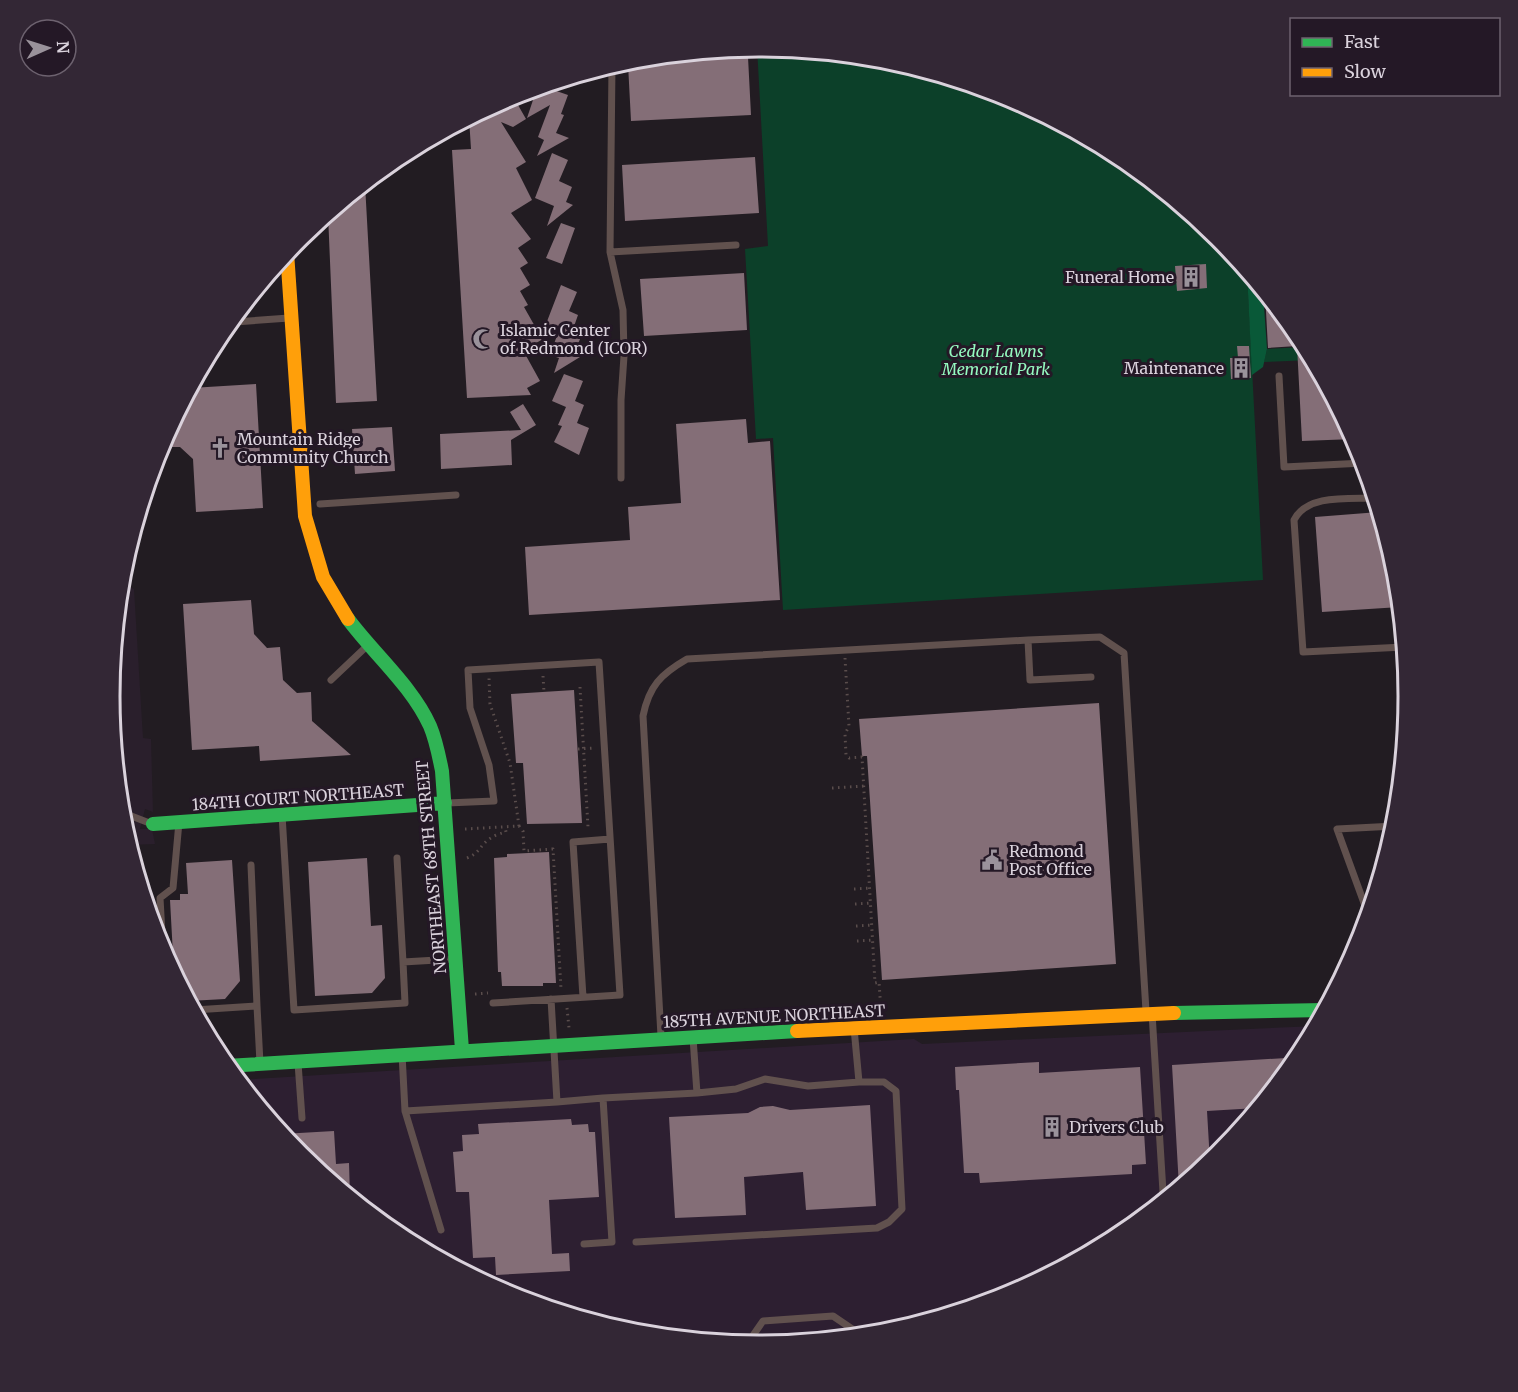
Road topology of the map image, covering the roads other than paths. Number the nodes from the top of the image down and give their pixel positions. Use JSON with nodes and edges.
{"nodes":[{"id":1,"x":612,"y":75,"type":"edge"},
{"id":2,"x":736,"y":244,"type":"dead end"},
{"id":3,"x":610,"y":252,"type":"junction"},
{"id":4,"x":288,"y":265,"type":"edge"},
{"id":5,"x":292,"y":318,"type":"junction"},
{"id":6,"x":242,"y":322,"type":"edge"},
{"id":7,"x":1279,"y":376,"type":"dead end"},
{"id":8,"x":1354,"y":463,"type":"edge"},
{"id":9,"x":621,"y":478,"type":"dead end"},
{"id":10,"x":456,"y":495,"type":"dead end"},
{"id":11,"x":1366,"y":498,"type":"edge"},
{"id":12,"x":320,"y":504,"type":"dead end"},
{"id":13,"x":1028,"y":640,"type":"junction"},
{"id":14,"x":367,"y":646,"type":"junction"},
{"id":15,"x":1396,"y":647,"type":"edge"},
{"id":16,"x":1091,"y":677,"type":"dead end"},
{"id":17,"x":331,"y":680,"type":"dead end"},
{"id":18,"x":445,"y":803,"type":"junction"},
{"id":19,"x":282,"y":815,"type":"junction"},
{"id":20,"x":131,"y":816,"type":"edge"},
{"id":21,"x":178,"y":822,"type":"junction"},
{"id":22,"x":153,"y":824,"type":"joint"},
{"id":23,"x":1385,"y":827,"type":"edge"},
{"id":24,"x":610,"y":839,"type":"junction"},
{"id":25,"x":397,"y":858,"type":"dead end"},
{"id":26,"x":251,"y":865,"type":"dead end"},
{"id":27,"x":1364,"y":902,"type":"edge"},
{"id":28,"x":161,"y":920,"type":"edge"},
{"id":29,"x":457,"y":959,"type":"junction"},
{"id":30,"x":403,"y":962,"type":"junction"},
{"id":31,"x":583,"y":997,"type":"junction"},
{"id":32,"x":551,"y":999,"type":"junction"},
{"id":33,"x":493,"y":1003,"type":"dead end"},
{"id":34,"x":257,"y":1006,"type":"junction"},
{"id":35,"x":203,"y":1009,"type":"edge"},
{"id":36,"x":1315,"y":1010,"type":"edge"},
{"id":37,"x":1149,"y":1013,"type":"junction"},
{"id":38,"x":854,"y":1028,"type":"junction"},
{"id":39,"x":693,"y":1038,"type":"junction"},
{"id":40,"x":661,"y":1039,"type":"junction"},
{"id":41,"x":554,"y":1044,"type":"junction"},
{"id":42,"x":462,"y":1050,"type":"junction"},
{"id":43,"x":402,"y":1054,"type":"junction"},
{"id":44,"x":298,"y":1061,"type":"junction"},
{"id":45,"x":260,"y":1064,"type":"junction"},
{"id":46,"x":238,"y":1065,"type":"edge"},
{"id":47,"x":859,"y":1082,"type":"junction"},
{"id":48,"x":697,"y":1093,"type":"junction"},
{"id":49,"x":603,"y":1098,"type":"junction"},
{"id":50,"x":557,"y":1102,"type":"junction"},
{"id":51,"x":405,"y":1111,"type":"junction"},
{"id":52,"x":302,"y":1118,"type":"dead end"},
{"id":53,"x":1163,"y":1190,"type":"edge"},
{"id":54,"x":441,"y":1230,"type":"dead end"},
{"id":55,"x":636,"y":1242,"type":"dead end"},
{"id":56,"x":584,"y":1244,"type":"dead end"},
{"id":57,"x":851,"y":1329,"type":"edge"},
{"id":58,"x":753,"y":1335,"type":"edge"}],
"edges":[{"from":1,"to":3,"type":"lane"},
{"from":2,"to":3,"type":"lane"},
{"from":3,"to":9,"type":"lane"},
{"from":4,"to":5,"type":"street","name":"NORTHEAST 68TH STREET"},
{"from":5,"to":6,"type":"lane"},
{"from":5,"to":14,"type":"street","name":"NORTHEAST 68TH STREET"},
{"from":7,"to":8,"type":"lane"},
{"from":10,"to":12,"type":"lane"},
{"from":11,"to":15,"type":"lane"},
{"from":13,"to":16,"type":"lane"},
{"from":13,"to":37,"type":"lane"},
{"from":13,"to":40,"type":"lane"},
{"from":14,"to":17,"type":"lane"},
{"from":14,"to":18,"type":"street","name":"NORTHEAST 68TH STREET"},
{"from":18,"to":19,"type":"street","name":"184TH COURT NORTHEAST"},
{"from":18,"to":24,"type":"lane"},
{"from":18,"to":29,"type":"street","name":"NORTHEAST 68TH STREET"},
{"from":19,"to":21,"type":"street","name":"184TH COURT NORTHEAST"},
{"from":19,"to":30,"type":"lane"},
{"from":20,"to":22,"type":"lane"},
{"from":21,"to":22,"type":"street","name":"184TH COURT NORTHEAST"},
{"from":21,"to":28,"type":"lane"},
{"from":23,"to":27,"type":"lane"},
{"from":24,"to":31,"type":"lane"},
{"from":24,"to":31,"type":"lane"},
{"from":25,"to":30,"type":"lane"},
{"from":26,"to":34,"type":"lane"},
{"from":29,"to":30,"type":"lane"},
{"from":29,"to":42,"type":"street","name":"NORTHEAST 68TH STREET"},
{"from":31,"to":32,"type":"lane"},
{"from":32,"to":33,"type":"lane"},
{"from":32,"to":41,"type":"lane"},
{"from":34,"to":35,"type":"lane"},
{"from":34,"to":45,"type":"lane"},
{"from":36,"to":37,"type":"street","name":"185TH AVENUE NORTHEAST"},
{"from":37,"to":38,"type":"street","name":"185TH AVENUE NORTHEAST"},
{"from":37,"to":53,"type":"lane"},
{"from":38,"to":39,"type":"street","name":"185TH AVENUE NORTHEAST"},
{"from":38,"to":47,"type":"lane"},
{"from":39,"to":40,"type":"street","name":"185TH AVENUE NORTHEAST"},
{"from":39,"to":48,"type":"lane"},
{"from":40,"to":41,"type":"street","name":"185TH AVENUE NORTHEAST"},
{"from":41,"to":42,"type":"street","name":"185TH AVENUE NORTHEAST"},
{"from":41,"to":50,"type":"lane"},
{"from":42,"to":43,"type":"street","name":"185TH AVENUE NORTHEAST"},
{"from":43,"to":44,"type":"street","name":"185TH AVENUE NORTHEAST"},
{"from":43,"to":51,"type":"lane"},
{"from":44,"to":45,"type":"street","name":"185TH AVENUE NORTHEAST"},
{"from":44,"to":52,"type":"lane"},
{"from":45,"to":46,"type":"street","name":"185TH AVENUE NORTHEAST"},
{"from":47,"to":48,"type":"lane"},
{"from":47,"to":55,"type":"lane"},
{"from":48,"to":49,"type":"lane"},
{"from":49,"to":50,"type":"lane"},
{"from":49,"to":56,"type":"lane"},
{"from":50,"to":51,"type":"lane"},
{"from":51,"to":54,"type":"lane"},
{"from":57,"to":58,"type":"lane"}]}
